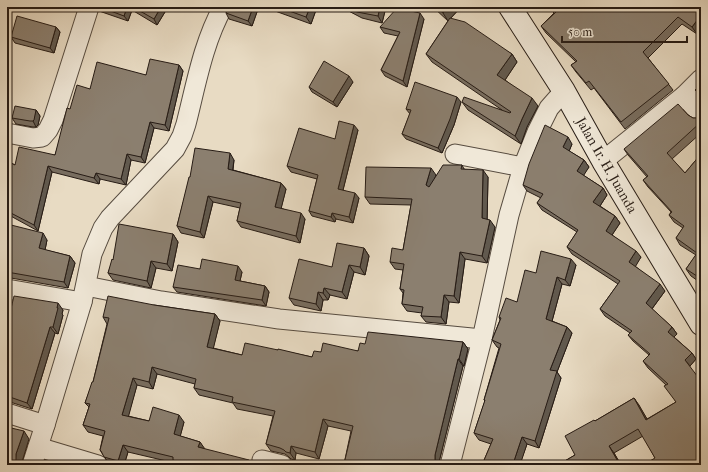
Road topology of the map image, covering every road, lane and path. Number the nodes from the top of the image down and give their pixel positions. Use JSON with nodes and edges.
{"nodes":[{"id":1,"x":89,"y":7,"type":"edge"},
{"id":2,"x":223,"y":7,"type":"edge"},
{"id":3,"x":510,"y":7,"type":"edge"},
{"id":4,"x":701,"y":79,"type":"edge"},
{"id":5,"x":564,"y":91,"type":"junction"},
{"id":6,"x":684,"y":96,"type":"junction"},
{"id":7,"x":701,"y":114,"type":"edge"},
{"id":8,"x":7,"y":133,"type":"edge"},
{"id":9,"x":455,"y":154,"type":"dead end"},
{"id":10,"x":603,"y":161,"type":"junction"},
{"id":11,"x":523,"y":167,"type":"junction"},
{"id":12,"x":7,"y":289,"type":"edge"},
{"id":13,"x":84,"y":294,"type":"junction"},
{"id":14,"x":701,"y":324,"type":"edge"},
{"id":15,"x":482,"y":339,"type":"junction"},
{"id":16,"x":7,"y":413,"type":"edge"},
{"id":17,"x":45,"y":425,"type":"junction"},
{"id":18,"x":38,"y":447,"type":"junction"},
{"id":19,"x":262,"y":460,"type":"dead end"},
{"id":20,"x":32,"y":465,"type":"edge"},
{"id":21,"x":98,"y":465,"type":"edge"},
{"id":22,"x":282,"y":465,"type":"edge"},
{"id":23,"x":450,"y":465,"type":"edge"}],
"edges":[{"from":1,"to":8,"type":"street"},
{"from":2,"to":13,"type":"street"},
{"from":3,"to":5,"type":"main road","name":"Jalan Ir. H. Juanda"},
{"from":4,"to":6,"type":"street"},
{"from":5,"to":10,"type":"main road","name":"Jalan Ir. H. Juanda"},
{"from":5,"to":11,"type":"street"},
{"from":6,"to":7,"type":"street"},
{"from":6,"to":10,"type":"street"},
{"from":9,"to":11,"type":"street"},
{"from":10,"to":14,"type":"main road","name":"Jalan Ir. H. Juanda"},
{"from":11,"to":15,"type":"street"},
{"from":12,"to":13,"type":"street"},
{"from":13,"to":15,"type":"street"},
{"from":13,"to":17,"type":"street"},
{"from":15,"to":23,"type":"street"},
{"from":16,"to":17,"type":"street"},
{"from":17,"to":18,"type":"street"},
{"from":18,"to":20,"type":"street"},
{"from":18,"to":21,"type":"street"},
{"from":19,"to":22,"type":"street"}]}
